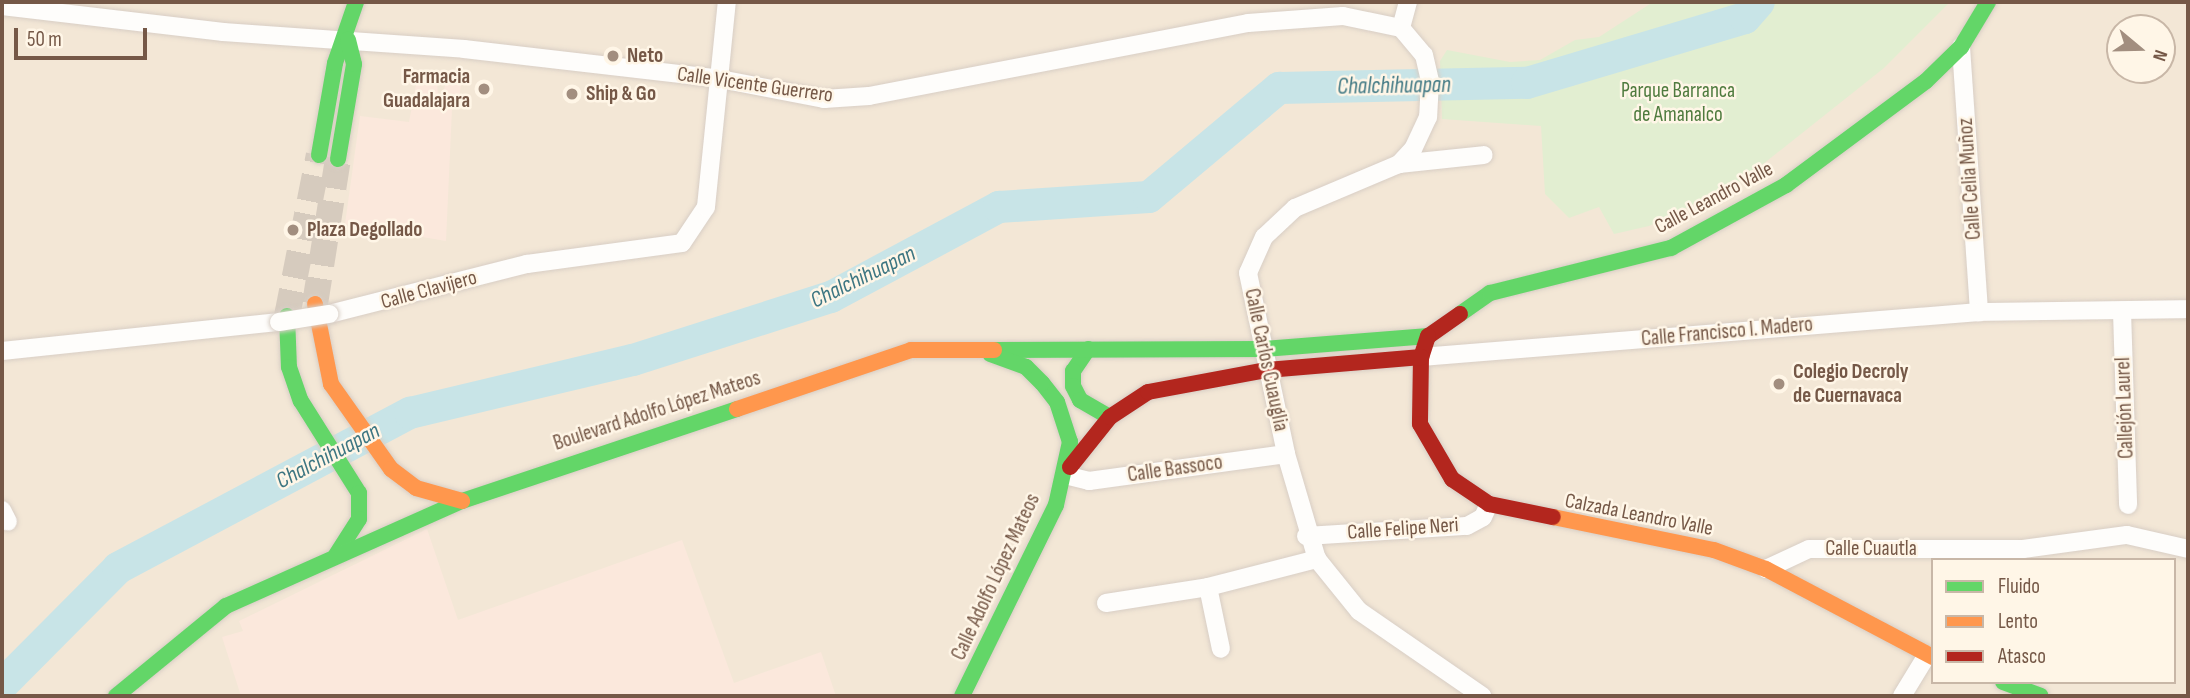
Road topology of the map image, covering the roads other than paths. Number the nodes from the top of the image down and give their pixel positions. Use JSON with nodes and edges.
{"nodes":[{"id":1,"x":356,"y":2,"type":"edge"},
{"id":2,"x":727,"y":2,"type":"edge"},
{"id":3,"x":1408,"y":2,"type":"edge"},
{"id":4,"x":1988,"y":2,"type":"edge"},
{"id":5,"x":2,"y":7,"type":"edge"},
{"id":6,"x":1408,"y":33,"type":"junction"},
{"id":7,"x":348,"y":40,"type":"junction"},
{"id":8,"x":1961,"y":47,"type":"junction"},
{"id":9,"x":715,"y":78,"type":"junction"},
{"id":10,"x":319,"y":155,"type":"tunnel mouth"},
{"id":11,"x":1484,"y":155,"type":"dead end"},
{"id":12,"x":338,"y":159,"type":"tunnel mouth"},
{"id":13,"x":1399,"y":164,"type":"junction"},
{"id":14,"x":322,"y":309,"type":"junction"},
{"id":15,"x":2188,"y":309,"type":"edge"},
{"id":16,"x":2122,"y":311,"type":"junction"},
{"id":17,"x":1979,"y":312,"type":"junction"},
{"id":18,"x":283,"y":319,"type":"junction"},
{"id":19,"x":1428,"y":336,"type":"junction"},
{"id":20,"x":965,"y":345,"type":"junction"},
{"id":21,"x":1088,"y":349,"type":"junction"},
{"id":22,"x":1264,"y":349,"type":"junction"},
{"id":23,"x":2,"y":351,"type":"edge"},
{"id":24,"x":1421,"y":356,"type":"junction"},
{"id":25,"x":1267,"y":370,"type":"junction"},
{"id":26,"x":1110,"y":417,"type":"junction"},
{"id":27,"x":1286,"y":454,"type":"junction"},
{"id":28,"x":1065,"y":475,"type":"junction"},
{"id":29,"x":462,"y":500,"type":"junction"},
{"id":30,"x":1489,"y":504,"type":"junction"},
{"id":31,"x":2128,"y":505,"type":"dead end"},
{"id":32,"x":1306,"y":536,"type":"junction"},
{"id":33,"x":2188,"y":549,"type":"edge"},
{"id":34,"x":335,"y":556,"type":"junction"},
{"id":35,"x":1317,"y":558,"type":"junction"},
{"id":36,"x":1766,"y":569,"type":"junction"},
{"id":37,"x":1208,"y":587,"type":"junction"},
{"id":38,"x":1107,"y":603,"type":"dead end"},
{"id":39,"x":1221,"y":649,"type":"dead end"},
{"id":40,"x":1930,"y":656,"type":"edge"},
{"id":41,"x":2009,"y":684,"type":"edge"},
{"id":42,"x":116,"y":696,"type":"edge"},
{"id":43,"x":962,"y":696,"type":"edge"},
{"id":44,"x":1482,"y":696,"type":"edge"},
{"id":45,"x":1902,"y":696,"type":"edge"},
{"id":46,"x":2042,"y":696,"type":"edge"}],
"edges":[{"from":1,"to":7,"type":"street"},
{"from":2,"to":9,"type":"street","name":"Calle Clavijero"},
{"from":3,"to":6,"type":"street"},
{"from":4,"to":8,"type":"street","name":"Calle Leandro Valle"},
{"from":5,"to":7,"type":"street","name":"Calle Vicente Guerrero"},
{"from":6,"to":9,"type":"street","name":"Calle Vicente Guerrero"},
{"from":6,"to":13,"type":"street","name":"Calle Carlos Cuauglia"},
{"from":7,"to":9,"type":"street","name":"Calle Vicente Guerrero"},
{"from":7,"to":10,"type":"street"},
{"from":7,"to":12,"type":"street"},
{"from":8,"to":17,"type":"street","name":"Calle Celia Muñoz"},
{"from":8,"to":19,"type":"street","name":"Calle Leandro Valle"},
{"from":9,"to":14,"type":"street","name":"Calle Clavijero"},
{"from":11,"to":13,"type":"street"},
{"from":13,"to":22,"type":"street","name":"Calle Carlos Cuauglia"},
{"from":14,"to":18,"type":"street","name":"Calle Clavijero","bridge":true},
{"from":14,"to":29,"type":"street"},
{"from":15,"to":16,"type":"street","name":"Calle Francisco I. Madero"},
{"from":16,"to":17,"type":"street","name":"Calle Francisco I. Madero"},
{"from":16,"to":31,"type":"street","name":"Callejón Laurel"},
{"from":17,"to":24,"type":"street","name":"Calle Francisco I. Madero"},
{"from":18,"to":23,"type":"street","name":"Calle Clavijero"},
{"from":18,"to":34,"type":"street"},
{"from":19,"to":22,"type":"street"},
{"from":19,"to":24,"type":"street"},
{"from":20,"to":21,"type":"street","name":"Boulevard Adolfo López Mateos"},
{"from":20,"to":28,"type":"street","name":"Calle Adolfo López Mateos"},
{"from":20,"to":29,"type":"street","name":"Boulevard Adolfo López Mateos"},
{"from":21,"to":22,"type":"street","name":"Boulevard Adolfo López Mateos"},
{"from":21,"to":26,"type":"street"},
{"from":22,"to":25,"type":"street","name":"Calle Carlos Cuauglia"},
{"from":24,"to":25,"type":"street","name":"Calle Francisco I. Madero"},
{"from":24,"to":30,"type":"street","name":"Calzada Leandro Valle"},
{"from":25,"to":26,"type":"street","name":"Calle Adolfo López Mateos"},
{"from":25,"to":27,"type":"street","name":"Calle Carlos Cuauglia"},
{"from":26,"to":28,"type":"street","name":"Calle Adolfo López Mateos"},
{"from":27,"to":28,"type":"street","name":"Calle Bassoco"},
{"from":27,"to":32,"type":"street","name":"Calle Carlos Cuauglia"},
{"from":28,"to":43,"type":"street","name":"Calle Adolfo López Mateos"},
{"from":29,"to":34,"type":"street","name":"Boulevard Adolfo López Mateos"},
{"from":30,"to":32,"type":"street","name":"Calle Felipe Neri"},
{"from":30,"to":36,"type":"street","name":"Calzada Leandro Valle"},
{"from":32,"to":35,"type":"street","name":"Calle Carlos Cuauglia"},
{"from":33,"to":36,"type":"street","name":"Calle Cuautla"},
{"from":34,"to":42,"type":"street","name":"Boulevard Adolfo López Mateos"},
{"from":35,"to":37,"type":"street"},
{"from":35,"to":44,"type":"street","name":"Calle Carlos Cuauglia"},
{"from":36,"to":40,"type":"street","name":"Calzada Leandro Valle"},
{"from":37,"to":38,"type":"street"},
{"from":37,"to":39,"type":"street"},
{"from":40,"to":45,"type":"street"},
{"from":41,"to":46,"type":"street"}]}
